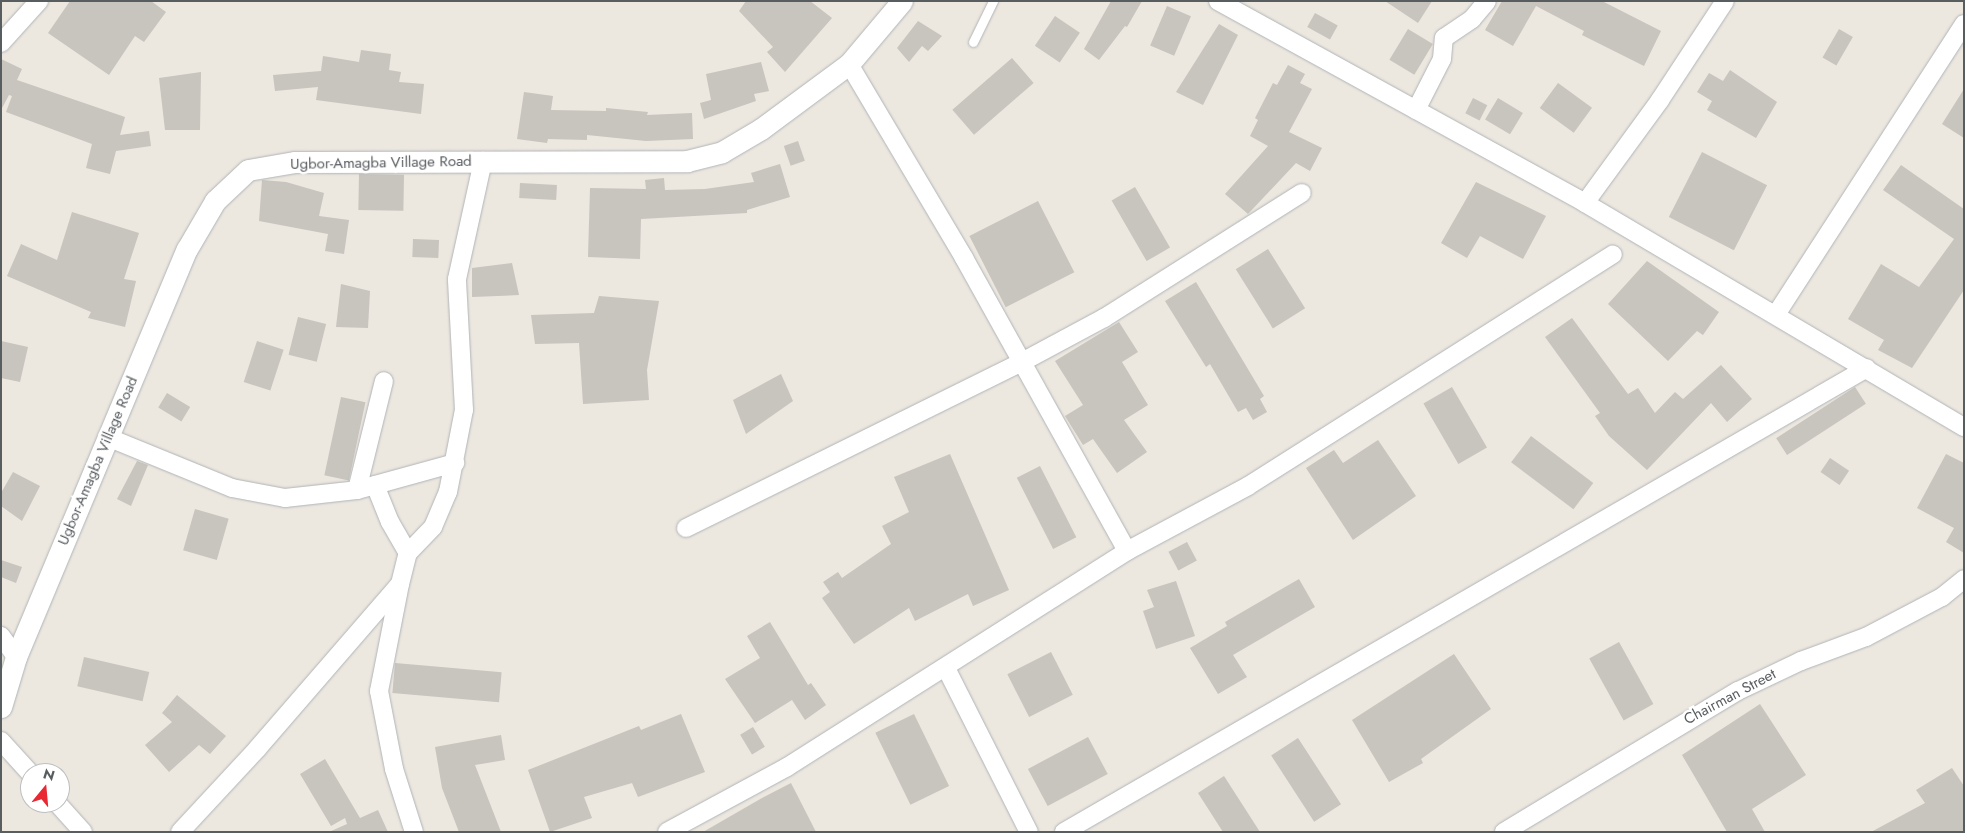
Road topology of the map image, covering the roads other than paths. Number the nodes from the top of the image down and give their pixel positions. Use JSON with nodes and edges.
{"nodes":[{"id":1,"x":39,"y":1,"type":"edge"},
{"id":2,"x":902,"y":1,"type":"edge"},
{"id":3,"x":992,"y":1,"type":"edge"},
{"id":4,"x":1218,"y":1,"type":"edge"},
{"id":5,"x":1486,"y":1,"type":"edge"},
{"id":6,"x":1725,"y":1,"type":"edge"},
{"id":7,"x":1964,"y":24,"type":"edge"},
{"id":8,"x":973,"y":42,"type":"dead end"},
{"id":9,"x":1,"y":43,"type":"edge"},
{"id":10,"x":849,"y":64,"type":"junction"},
{"id":11,"x":1416,"y":110,"type":"junction"},
{"id":12,"x":483,"y":161,"type":"junction"},
{"id":13,"x":1302,"y":193,"type":"dead end"},
{"id":14,"x":1585,"y":203,"type":"junction"},
{"id":15,"x":1613,"y":254,"type":"dead end"},
{"id":16,"x":1777,"y":314,"type":"junction"},
{"id":17,"x":1022,"y":362,"type":"junction"},
{"id":18,"x":1867,"y":368,"type":"junction"},
{"id":19,"x":384,"y":381,"type":"dead end"},
{"id":20,"x":1963,"y":425,"type":"edge"},
{"id":21,"x":107,"y":437,"type":"junction"},
{"id":22,"x":455,"y":463,"type":"junction"},
{"id":23,"x":375,"y":485,"type":"junction"},
{"id":24,"x":357,"y":490,"type":"junction"},
{"id":25,"x":686,"y":528,"type":"dead end"},
{"id":26,"x":1127,"y":551,"type":"junction"},
{"id":27,"x":408,"y":553,"type":"junction"},
{"id":28,"x":1964,"y":579,"type":"edge"},
{"id":29,"x":400,"y":584,"type":"junction"},
{"id":30,"x":1,"y":636,"type":"edge"},
{"id":31,"x":16,"y":657,"type":"junction"},
{"id":32,"x":946,"y":668,"type":"junction"},
{"id":33,"x":1,"y":707,"type":"edge"},
{"id":34,"x":1,"y":741,"type":"edge"},
{"id":35,"x":21,"y":763,"type":"edge"},
{"id":36,"x":66,"y":813,"type":"edge"},
{"id":37,"x":83,"y":832,"type":"edge"},
{"id":38,"x":180,"y":832,"type":"edge"},
{"id":39,"x":414,"y":832,"type":"edge"},
{"id":40,"x":668,"y":832,"type":"edge"},
{"id":41,"x":1028,"y":832,"type":"edge"},
{"id":42,"x":1064,"y":832,"type":"edge"},
{"id":43,"x":1504,"y":832,"type":"edge"}],
"edges":[{"from":1,"to":9,"type":"street"},
{"from":2,"to":10,"type":"street","name":"Ugbor-Amagba Village Road"},
{"from":3,"to":8,"type":"lane"},
{"from":4,"to":11,"type":"street"},
{"from":5,"to":11,"type":"street"},
{"from":6,"to":14,"type":"street"},
{"from":7,"to":16,"type":"street"},
{"from":10,"to":12,"type":"street","name":"Ugbor-Amagba Village Road"},
{"from":10,"to":17,"type":"street"},
{"from":11,"to":14,"type":"street"},
{"from":12,"to":21,"type":"street","name":"Ugbor-Amagba Village Road"},
{"from":12,"to":22,"type":"street"},
{"from":13,"to":17,"type":"street"},
{"from":14,"to":16,"type":"street"},
{"from":15,"to":26,"type":"street"},
{"from":16,"to":18,"type":"street"},
{"from":17,"to":25,"type":"street"},
{"from":17,"to":26,"type":"street"},
{"from":18,"to":20,"type":"street"},
{"from":18,"to":42,"type":"street"},
{"from":19,"to":24,"type":"street"},
{"from":21,"to":24,"type":"street"},
{"from":21,"to":31,"type":"street","name":"Ugbor-Amagba Village Road"},
{"from":22,"to":23,"type":"street"},
{"from":22,"to":27,"type":"street"},
{"from":23,"to":24,"type":"street"},
{"from":23,"to":27,"type":"street"},
{"from":26,"to":32,"type":"street"},
{"from":27,"to":29,"type":"street"},
{"from":28,"to":43,"type":"street","name":"Chairman Street"},
{"from":29,"to":38,"type":"street"},
{"from":29,"to":39,"type":"street"},
{"from":30,"to":31,"type":"street"},
{"from":31,"to":33,"type":"street","name":"Ugbor-Amagba Village Road"},
{"from":32,"to":40,"type":"street"},
{"from":32,"to":41,"type":"street"},
{"from":34,"to":35,"type":"street"},
{"from":36,"to":37,"type":"street"}]}
